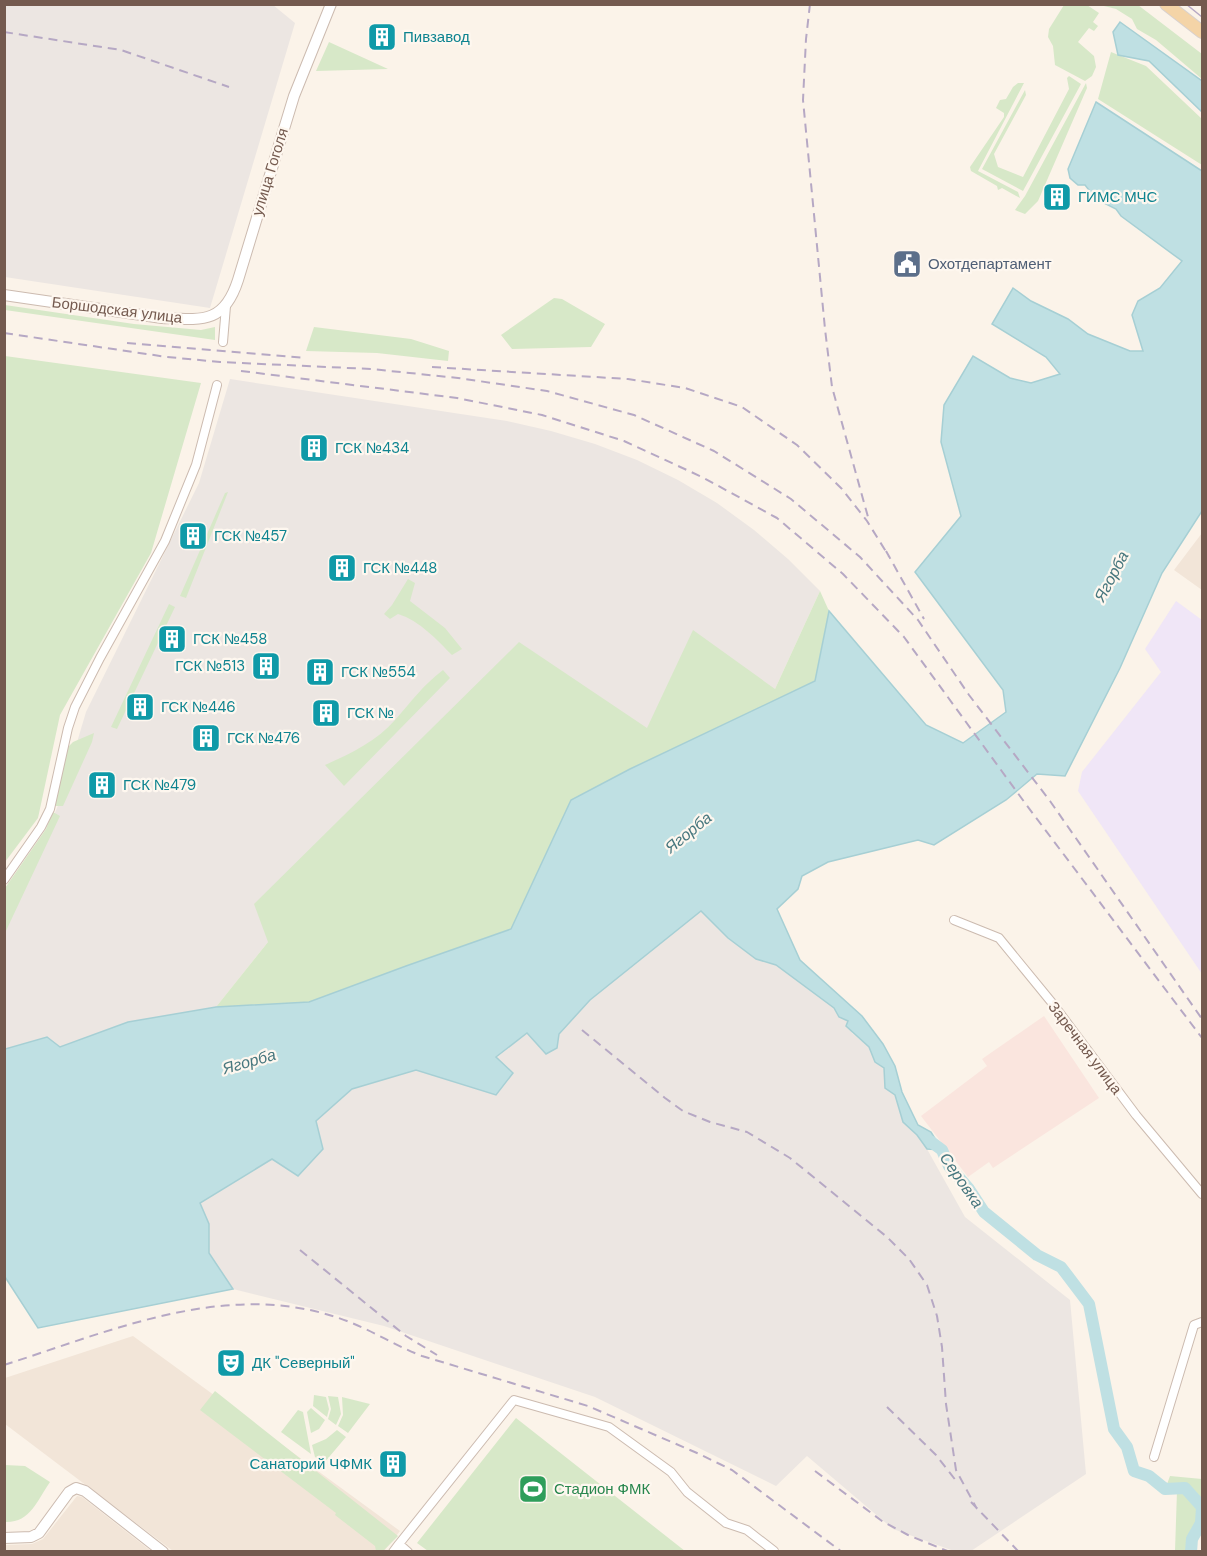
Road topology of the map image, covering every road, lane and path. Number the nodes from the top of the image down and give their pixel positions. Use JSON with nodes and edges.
{"nodes":[{"id":1,"x":331,"y":4,"type":"edge"},
{"id":2,"x":1166,"y":4,"type":"edge"},
{"id":3,"x":1203,"y":32,"type":"edge"},
{"id":4,"x":4,"y":295,"type":"edge"},
{"id":5,"x":226,"y":306,"type":"junction"},
{"id":6,"x":223,"y":342,"type":"dead end"},
{"id":7,"x":217,"y":385,"type":"dead end"},
{"id":8,"x":4,"y":880,"type":"edge"},
{"id":9,"x":954,"y":920,"type":"dead end"},
{"id":10,"x":1203,"y":1194,"type":"edge"},
{"id":11,"x":1203,"y":1322,"type":"edge"},
{"id":12,"x":1154,"y":1457,"type":"dead end"},
{"id":13,"x":4,"y":1538,"type":"edge"},
{"id":14,"x":396,"y":1548,"type":"edge"},
{"id":15,"x":163,"y":1551,"type":"edge"},
{"id":16,"x":408,"y":1551,"type":"edge"},
{"id":17,"x":774,"y":1551,"type":"edge"}],
"edges":[{"from":1,"to":5,"type":"street","name":"улица Гоголя"},
{"from":2,"to":3,"type":"main road"},
{"from":4,"to":5,"type":"street","name":"Боршодская улица"},
{"from":5,"to":6,"type":"street","name":"улица Гоголя"},
{"from":7,"to":8,"type":"street"},
{"from":9,"to":10,"type":"street","name":"Заречная улица"},
{"from":11,"to":12,"type":"street"},
{"from":13,"to":15,"type":"street"},
{"from":14,"to":16,"type":"street"},
{"from":14,"to":17,"type":"street"}]}
